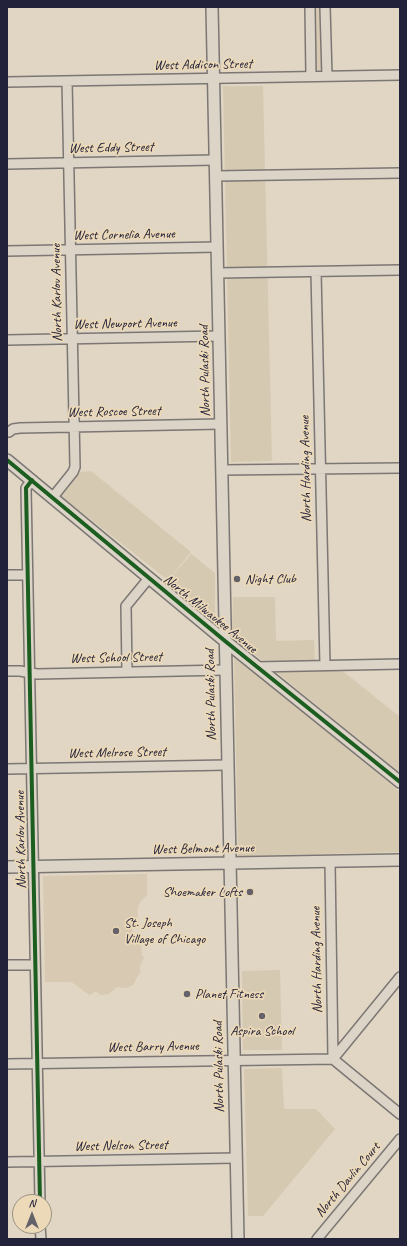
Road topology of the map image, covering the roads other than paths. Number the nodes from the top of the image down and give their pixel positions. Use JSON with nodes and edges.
{"nodes":[{"id":1,"x":212,"y":7,"type":"edge"},
{"id":2,"x":310,"y":7,"type":"edge"},
{"id":3,"x":326,"y":7,"type":"edge"},
{"id":4,"x":400,"y":75,"type":"edge"},
{"id":5,"x":311,"y":76,"type":"junction"},
{"id":6,"x":327,"y":76,"type":"junction"},
{"id":7,"x":213,"y":78,"type":"junction"},
{"id":8,"x":67,"y":81,"type":"junction"},
{"id":9,"x":7,"y":82,"type":"edge"},
{"id":10,"x":215,"y":160,"type":"junction"},
{"id":11,"x":68,"y":162,"type":"junction"},
{"id":12,"x":7,"y":164,"type":"edge"},
{"id":13,"x":400,"y":173,"type":"edge"},
{"id":14,"x":216,"y":176,"type":"junction"},
{"id":15,"x":217,"y":247,"type":"junction"},
{"id":16,"x":69,"y":249,"type":"junction"},
{"id":17,"x":7,"y":251,"type":"edge"},
{"id":18,"x":400,"y":270,"type":"edge"},
{"id":19,"x":316,"y":272,"type":"junction"},
{"id":20,"x":218,"y":273,"type":"junction"},
{"id":21,"x":219,"y":336,"type":"junction"},
{"id":22,"x":72,"y":339,"type":"junction"},
{"id":23,"x":7,"y":340,"type":"edge"},
{"id":24,"x":221,"y":424,"type":"junction"},
{"id":25,"x":74,"y":426,"type":"junction"},
{"id":26,"x":9,"y":432,"type":"dead end"},
{"id":27,"x":7,"y":460,"type":"edge"},
{"id":28,"x":400,"y":468,"type":"edge"},
{"id":29,"x":320,"y":469,"type":"junction"},
{"id":30,"x":222,"y":470,"type":"junction"},
{"id":31,"x":32,"y":480,"type":"junction"},
{"id":32,"x":53,"y":497,"type":"junction"},
{"id":33,"x":7,"y":575,"type":"edge"},
{"id":34,"x":27,"y":575,"type":"junction"},
{"id":35,"x":149,"y":578,"type":"junction"},
{"id":36,"x":226,"y":641,"type":"junction"},
{"id":37,"x":400,"y":664,"type":"edge"},
{"id":38,"x":325,"y":665,"type":"junction"},
{"id":39,"x":257,"y":667,"type":"junction"},
{"id":40,"x":226,"y":670,"type":"junction"},
{"id":41,"x":7,"y":671,"type":"edge"},
{"id":42,"x":29,"y":672,"type":"junction"},
{"id":43,"x":127,"y":672,"type":"junction"},
{"id":44,"x":228,"y":765,"type":"junction"},
{"id":45,"x":7,"y":769,"type":"edge"},
{"id":46,"x":31,"y":769,"type":"junction"},
{"id":47,"x":399,"y":780,"type":"edge"},
{"id":48,"x":400,"y":860,"type":"edge"},
{"id":49,"x":330,"y":862,"type":"junction"},
{"id":50,"x":230,"y":863,"type":"junction"},
{"id":51,"x":7,"y":867,"type":"edge"},
{"id":52,"x":33,"y":867,"type":"junction"},
{"id":53,"x":34,"y":965,"type":"junction"},
{"id":54,"x":7,"y":966,"type":"edge"},
{"id":55,"x":400,"y":977,"type":"edge"},
{"id":56,"x":333,"y":1059,"type":"junction"},
{"id":57,"x":234,"y":1060,"type":"junction"},
{"id":58,"x":37,"y":1063,"type":"junction"},
{"id":59,"x":7,"y":1064,"type":"edge"},
{"id":60,"x":400,"y":1114,"type":"edge"},
{"id":61,"x":400,"y":1139,"type":"edge"},
{"id":62,"x":236,"y":1158,"type":"junction"},
{"id":63,"x":7,"y":1162,"type":"edge"},
{"id":64,"x":39,"y":1162,"type":"junction"},
{"id":65,"x":40,"y":1194,"type":"edge"},
{"id":66,"x":238,"y":1239,"type":"edge"},
{"id":67,"x":317,"y":1239,"type":"edge"}],
"edges":[{"from":1,"to":7,"type":"main road","name":"North Pulaski Road"},
{"from":2,"to":5,"type":"street"},
{"from":3,"to":6,"type":"street"},
{"from":4,"to":6,"type":"street","name":"West Addison Street"},
{"from":5,"to":6,"type":"street","name":"West Addison Street"},
{"from":5,"to":7,"type":"street","name":"West Addison Street"},
{"from":7,"to":8,"type":"street","name":"West Addison Street"},
{"from":7,"to":10,"type":"main road","name":"North Pulaski Road"},
{"from":8,"to":9,"type":"street","name":"West Addison Street"},
{"from":8,"to":11,"type":"street","name":"North Karlov Avenue"},
{"from":10,"to":11,"type":"street","name":"West Eddy Street"},
{"from":10,"to":14,"type":"main road","name":"North Pulaski Road"},
{"from":11,"to":12,"type":"street","name":"West Eddy Street"},
{"from":11,"to":16,"type":"street","name":"North Karlov Avenue"},
{"from":13,"to":14,"type":"street"},
{"from":14,"to":15,"type":"main road","name":"North Pulaski Road"},
{"from":15,"to":16,"type":"street","name":"West Cornelia Avenue"},
{"from":15,"to":20,"type":"main road","name":"North Pulaski Road"},
{"from":16,"to":17,"type":"street","name":"West Cornelia Avenue"},
{"from":16,"to":22,"type":"street","name":"North Karlov Avenue"},
{"from":18,"to":19,"type":"street"},
{"from":19,"to":20,"type":"street"},
{"from":19,"to":29,"type":"street","name":"North Harding Avenue"},
{"from":20,"to":21,"type":"main road","name":"North Pulaski Road"},
{"from":21,"to":22,"type":"street","name":"West Newport Avenue"},
{"from":21,"to":24,"type":"main road","name":"North Pulaski Road"},
{"from":22,"to":23,"type":"street","name":"West Newport Avenue"},
{"from":22,"to":25,"type":"street","name":"North Karlov Avenue"},
{"from":24,"to":25,"type":"street","name":"West Roscoe Street"},
{"from":24,"to":30,"type":"main road","name":"North Pulaski Road"},
{"from":25,"to":26,"type":"street","name":"West Roscoe Street"},
{"from":25,"to":32,"type":"street","name":"North Karlov Avenue"},
{"from":27,"to":31,"type":"main road","name":"North Milwaukee Avenue"},
{"from":28,"to":29,"type":"street"},
{"from":29,"to":30,"type":"street"},
{"from":29,"to":38,"type":"street","name":"North Harding Avenue"},
{"from":30,"to":36,"type":"main road","name":"North Pulaski Road"},
{"from":31,"to":32,"type":"main road","name":"North Milwaukee Avenue"},
{"from":31,"to":34,"type":"street","name":"North Karlov Avenue"},
{"from":32,"to":35,"type":"main road","name":"North Milwaukee Avenue"},
{"from":33,"to":34,"type":"street"},
{"from":34,"to":42,"type":"street","name":"North Karlov Avenue"},
{"from":35,"to":36,"type":"main road","name":"North Milwaukee Avenue"},
{"from":35,"to":43,"type":"street"},
{"from":36,"to":39,"type":"main road","name":"North Milwaukee Avenue"},
{"from":36,"to":40,"type":"main road","name":"North Pulaski Road"},
{"from":37,"to":38,"type":"street"},
{"from":38,"to":39,"type":"street"},
{"from":39,"to":47,"type":"main road","name":"North Milwaukee Avenue"},
{"from":40,"to":43,"type":"street","name":"West School Street"},
{"from":40,"to":44,"type":"main road","name":"North Pulaski Road"},
{"from":41,"to":42,"type":"street","name":"West School Street"},
{"from":42,"to":43,"type":"street","name":"West School Street"},
{"from":42,"to":46,"type":"street","name":"North Karlov Avenue"},
{"from":44,"to":46,"type":"street","name":"West Melrose Street"},
{"from":44,"to":50,"type":"main road","name":"North Pulaski Road"},
{"from":45,"to":46,"type":"street","name":"West Melrose Street"},
{"from":46,"to":52,"type":"street","name":"North Karlov Avenue"},
{"from":48,"to":49,"type":"main road","name":"West Belmont Avenue"},
{"from":49,"to":50,"type":"main road","name":"West Belmont Avenue"},
{"from":49,"to":56,"type":"street","name":"North Harding Avenue"},
{"from":50,"to":52,"type":"main road","name":"West Belmont Avenue"},
{"from":50,"to":57,"type":"main road","name":"North Pulaski Road"},
{"from":51,"to":52,"type":"main road","name":"West Belmont Avenue"},
{"from":52,"to":53,"type":"street","name":"North Karlov Avenue"},
{"from":53,"to":54,"type":"street"},
{"from":53,"to":58,"type":"street","name":"North Karlov Avenue"},
{"from":55,"to":56,"type":"street"},
{"from":56,"to":57,"type":"street","name":"West Barry Avenue"},
{"from":56,"to":60,"type":"street"},
{"from":57,"to":58,"type":"street","name":"West Barry Avenue"},
{"from":57,"to":62,"type":"main road","name":"North Pulaski Road"},
{"from":58,"to":59,"type":"street","name":"West Barry Avenue"},
{"from":58,"to":64,"type":"street","name":"North Karlov Avenue"},
{"from":61,"to":67,"type":"street","name":"North Davlin Court"},
{"from":62,"to":64,"type":"street","name":"West Nelson Street"},
{"from":62,"to":66,"type":"main road","name":"North Pulaski Road"},
{"from":63,"to":64,"type":"street","name":"West Nelson Street"},
{"from":64,"to":65,"type":"street","name":"North Karlov Avenue"}]}
